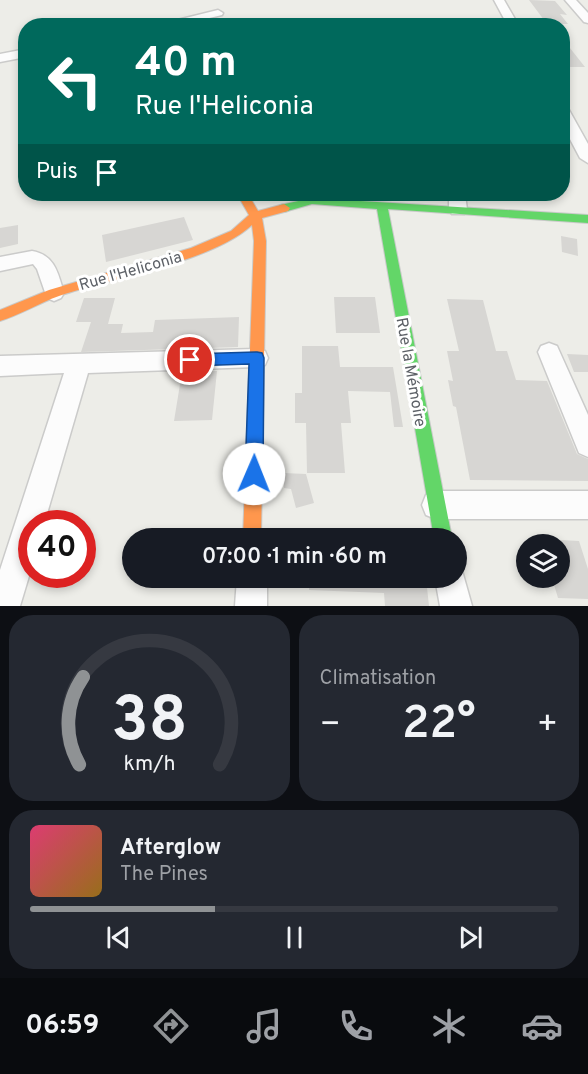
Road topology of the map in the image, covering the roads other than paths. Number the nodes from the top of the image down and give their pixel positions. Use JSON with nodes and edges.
{"nodes":[{"id":1,"x":499,"y":0,"type":"edge"},
{"id":2,"x":570,"y":0,"type":"edge"},
{"id":3,"x":218,"y":13,"type":"dead end"},
{"id":4,"x":195,"y":18,"type":"edge"},
{"id":5,"x":509,"y":18,"type":"edge"},
{"id":6,"x":588,"y":20,"type":"edge"},
{"id":7,"x":18,"y":54,"type":"edge"},
{"id":8,"x":0,"y":58,"type":"edge"},
{"id":9,"x":570,"y":125,"type":"edge"},
{"id":10,"x":588,"y":158,"type":"edge"},
{"id":11,"x":247,"y":201,"type":"edge"},
{"id":12,"x":301,"y":201,"type":"edge"},
{"id":13,"x":344,"y":201,"type":"edge"},
{"id":14,"x":457,"y":202,"type":"edge"},
{"id":15,"x":382,"y":206,"type":"junction"},
{"id":16,"x":255,"y":216,"type":"junction"},
{"id":17,"x":588,"y":219,"type":"edge"},
{"id":18,"x":0,"y":264,"type":"edge"},
{"id":19,"x":54,"y":293,"type":"junction"},
{"id":20,"x":0,"y":316,"type":"edge"},
{"id":21,"x":549,"y":352,"type":"dead end"},
{"id":22,"x":257,"y":358,"type":"junction"},
{"id":23,"x":79,"y":363,"type":"junction"},
{"id":24,"x":0,"y":366,"type":"edge"},
{"id":25,"x":588,"y":445,"type":"edge"},
{"id":26,"x":436,"y":505,"type":"junction"},
{"id":27,"x":588,"y":505,"type":"edge"},
{"id":28,"x":252,"y":528,"type":"edge"},
{"id":29,"x":441,"y":528,"type":"edge"},
{"id":30,"x":252,"y":588,"type":"edge"},
{"id":31,"x":452,"y":588,"type":"edge"},
{"id":32,"x":4,"y":606,"type":"edge"},
{"id":33,"x":251,"y":606,"type":"edge"},
{"id":34,"x":456,"y":606,"type":"edge"}],
"edges":[{"from":1,"to":5,"type":"street"},
{"from":2,"to":6,"type":"street"},
{"from":3,"to":4,"type":"street"},
{"from":7,"to":8,"type":"street"},
{"from":9,"to":10,"type":"street"},
{"from":11,"to":16,"type":"street"},
{"from":12,"to":16,"type":"street"},
{"from":13,"to":15,"type":"street"},
{"from":14,"to":15,"type":"street"},
{"from":14,"to":17,"type":"street"},
{"from":15,"to":26,"type":"street","name":"Rue la Mémoire"},
{"from":16,"to":19,"type":"street","name":"Rue l'Heliconia"},
{"from":16,"to":22,"type":"street"},
{"from":18,"to":19,"type":"street"},
{"from":19,"to":20,"type":"street","name":"Rue l'Heliconia"},
{"from":21,"to":25,"type":"street"},
{"from":22,"to":23,"type":"street"},
{"from":22,"to":28,"type":"street"},
{"from":23,"to":24,"type":"street"},
{"from":23,"to":32,"type":"street"},
{"from":26,"to":27,"type":"street"},
{"from":26,"to":29,"type":"street","name":"Rue la Mémoire"},
{"from":30,"to":33,"type":"street"},
{"from":31,"to":34,"type":"street"}]}
